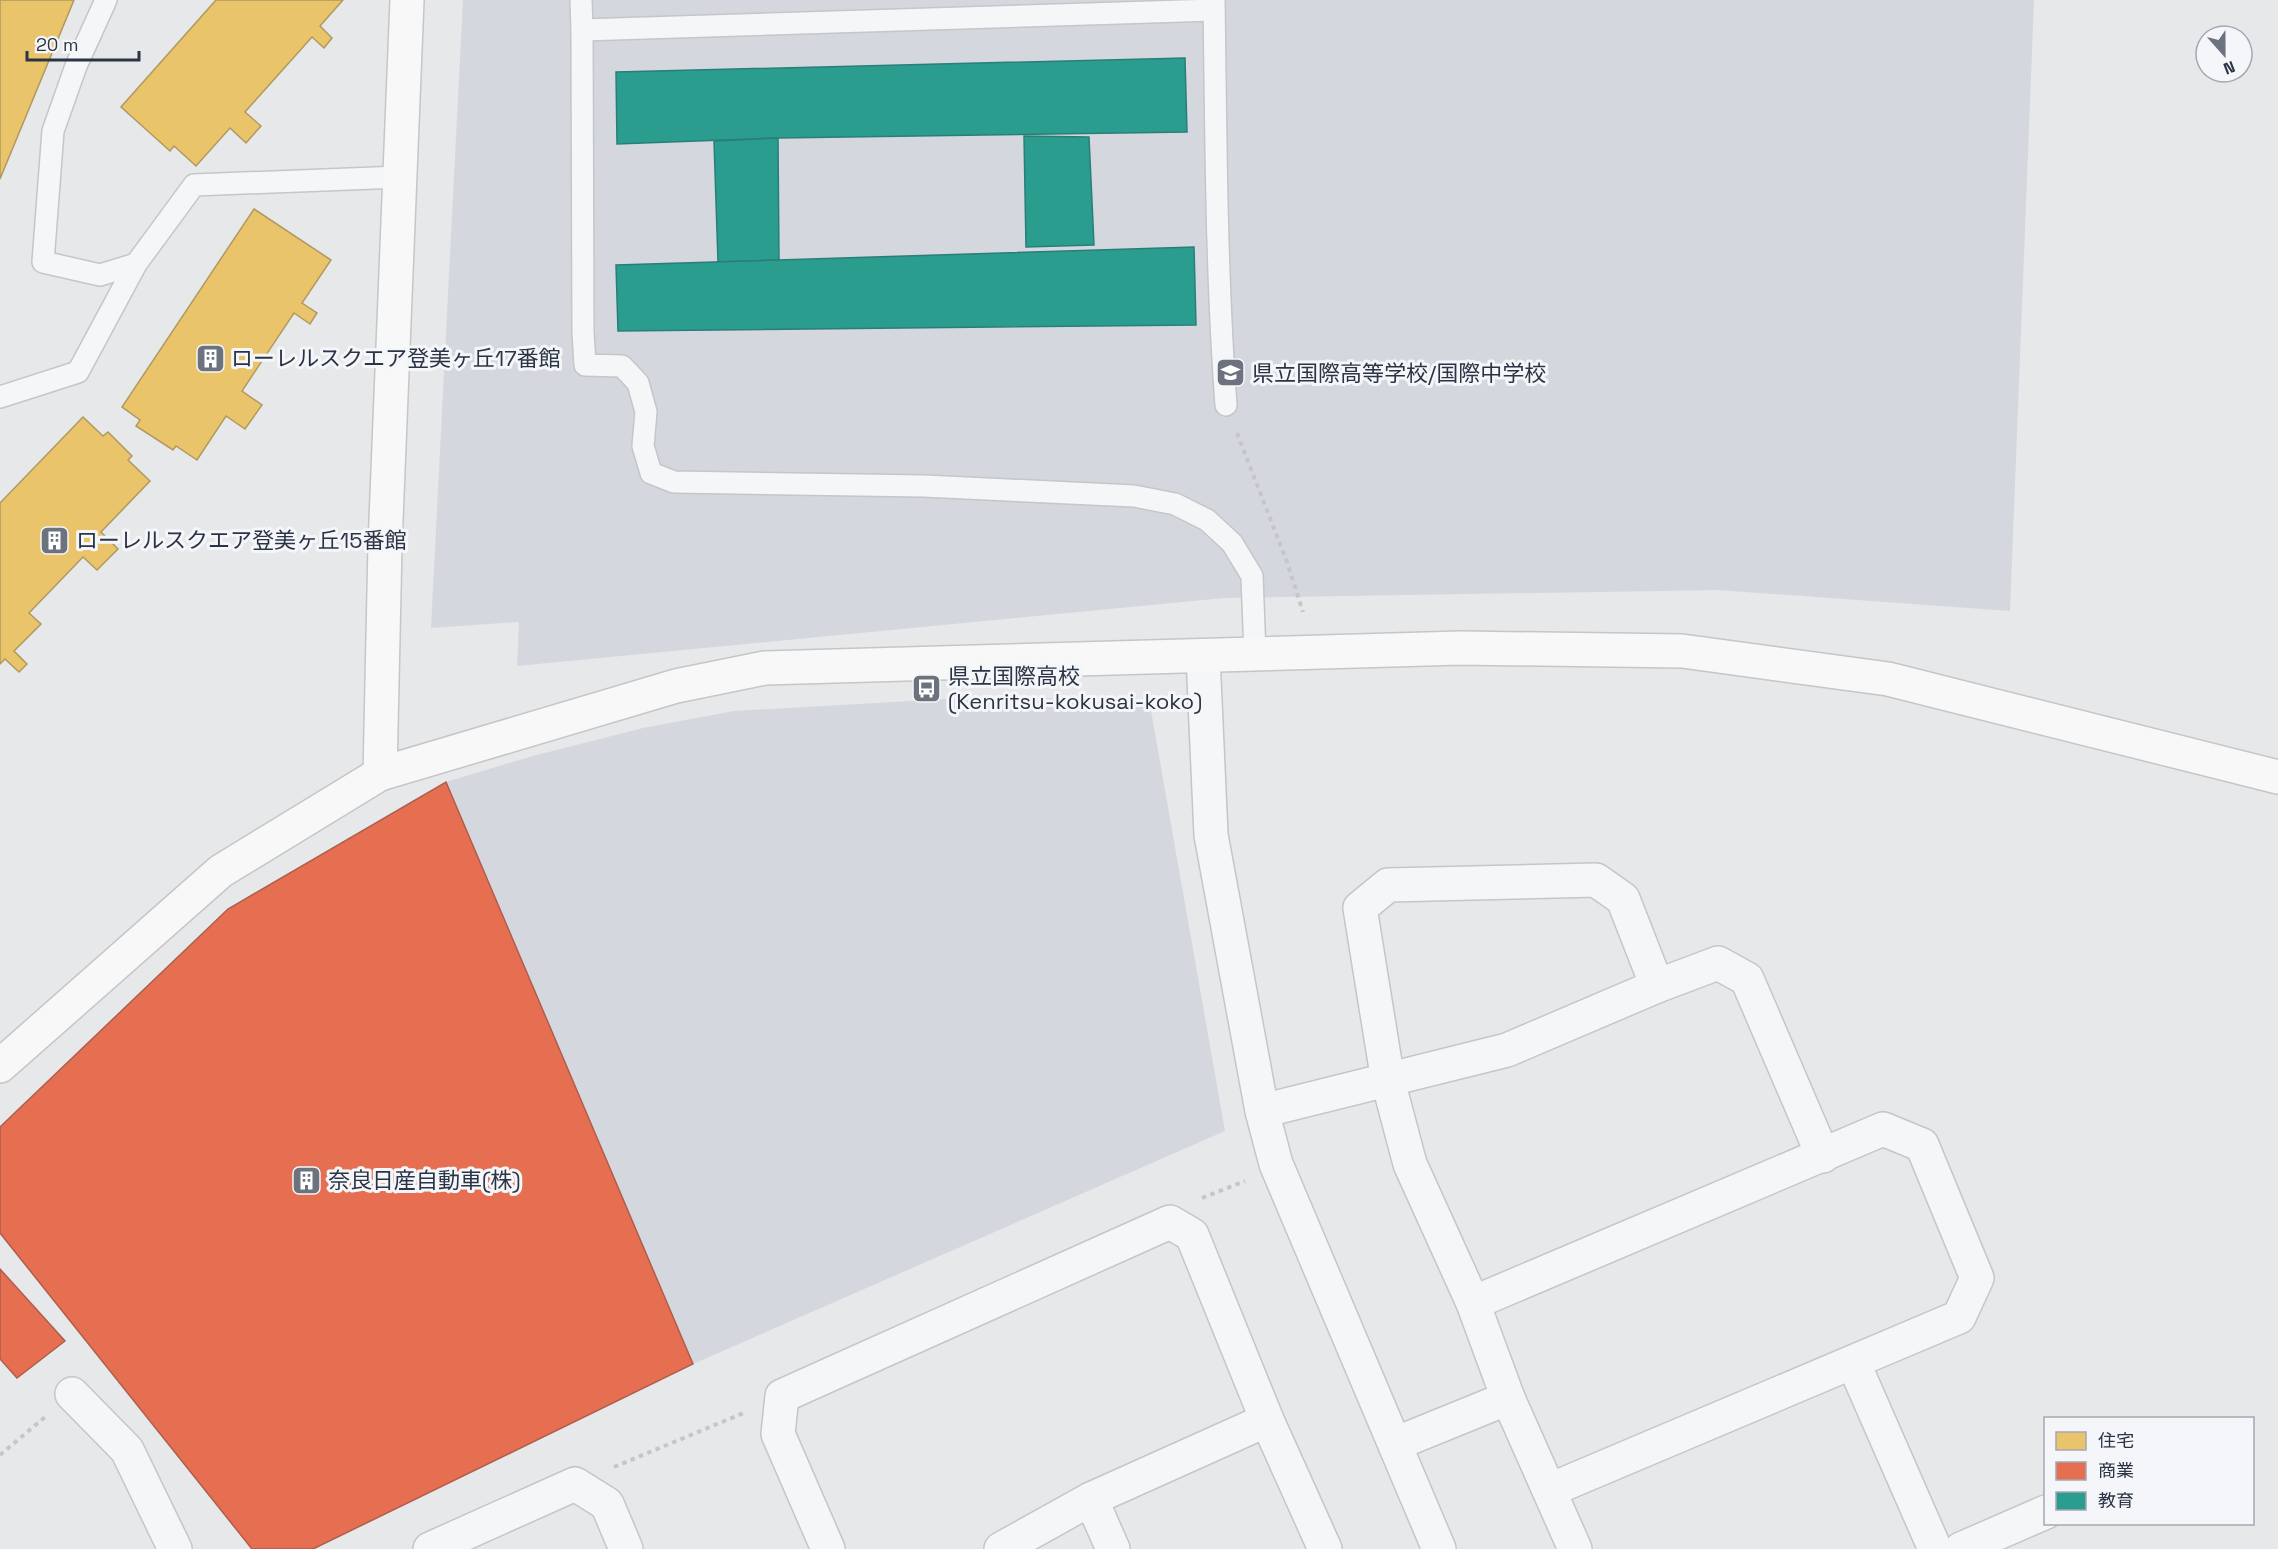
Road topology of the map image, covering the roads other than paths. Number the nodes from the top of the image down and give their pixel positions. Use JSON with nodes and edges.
{"nodes":[{"id":1,"x":106,"y":0,"type":"edge"},
{"id":2,"x":407,"y":0,"type":"edge"},
{"id":3,"x":582,"y":0,"type":"edge"},
{"id":4,"x":1214,"y":5,"type":"edge"},
{"id":5,"x":582,"y":30,"type":"junction"},
{"id":6,"x":400,"y":177,"type":"junction"},
{"id":7,"x":136,"y":264,"type":"junction"},
{"id":8,"x":0,"y":397,"type":"edge"},
{"id":9,"x":1226,"y":405,"type":"road end"},
{"id":10,"x":1255,"y":655,"type":"junction"},
{"id":11,"x":1203,"y":656,"type":"junction"},
{"id":12,"x":380,"y":774,"type":"junction"},
{"id":13,"x":2278,"y":777,"type":"edge"},
{"id":14,"x":1657,"y":986,"type":"junction"},
{"id":15,"x":0,"y":1066,"type":"edge"},
{"id":16,"x":1388,"y":1081,"type":"junction"},
{"id":17,"x":1262,"y":1111,"type":"junction"},
{"id":18,"x":1823,"y":1156,"type":"junction"},
{"id":19,"x":1473,"y":1303,"type":"junction"},
{"id":20,"x":1853,"y":1362,"type":"junction"},
{"id":21,"x":72,"y":1394,"type":"dead end"},
{"id":22,"x":1508,"y":1398,"type":"junction"},
{"id":23,"x":1268,"y":1420,"type":"junction"},
{"id":24,"x":1395,"y":1444,"type":"junction"},
{"id":25,"x":1550,"y":1490,"type":"junction"},
{"id":26,"x":1091,"y":1499,"type":"junction"},
{"id":27,"x":2044,"y":1513,"type":"edge"},
{"id":28,"x":175,"y":1549,"type":"edge"},
{"id":29,"x":430,"y":1549,"type":"edge"},
{"id":30,"x":626,"y":1549,"type":"edge"},
{"id":31,"x":828,"y":1549,"type":"edge"},
{"id":32,"x":1001,"y":1549,"type":"edge"},
{"id":33,"x":1113,"y":1549,"type":"edge"},
{"id":34,"x":1325,"y":1549,"type":"edge"},
{"id":35,"x":1439,"y":1549,"type":"edge"},
{"id":36,"x":1575,"y":1549,"type":"edge"},
{"id":37,"x":1935,"y":1549,"type":"edge"},
{"id":38,"x":1961,"y":1549,"type":"edge"}],
"edges":[{"from":1,"to":7,"type":"lane"},
{"from":2,"to":6,"type":"street"},
{"from":3,"to":5,"type":"lane"},
{"from":4,"to":5,"type":"lane"},
{"from":4,"to":9,"type":"lane"},
{"from":5,"to":10,"type":"lane"},
{"from":6,"to":7,"type":"lane"},
{"from":6,"to":12,"type":"street"},
{"from":7,"to":8,"type":"lane"},
{"from":10,"to":11,"type":"street"},
{"from":10,"to":13,"type":"street"},
{"from":11,"to":12,"type":"street"},
{"from":11,"to":17,"type":"street"},
{"from":12,"to":15,"type":"street"},
{"from":14,"to":16,"type":"street"},
{"from":14,"to":16,"type":"street"},
{"from":14,"to":18,"type":"street"},
{"from":16,"to":17,"type":"street"},
{"from":16,"to":19,"type":"street"},
{"from":17,"to":24,"type":"street"},
{"from":18,"to":19,"type":"street"},
{"from":18,"to":20,"type":"street"},
{"from":19,"to":22,"type":"street"},
{"from":20,"to":25,"type":"street"},
{"from":20,"to":37,"type":"street"},
{"from":21,"to":28,"type":"street"},
{"from":22,"to":24,"type":"street"},
{"from":22,"to":25,"type":"street"},
{"from":23,"to":26,"type":"street"},
{"from":23,"to":31,"type":"street"},
{"from":23,"to":34,"type":"street"},
{"from":24,"to":35,"type":"street"},
{"from":25,"to":36,"type":"street"},
{"from":26,"to":32,"type":"street"},
{"from":26,"to":33,"type":"street"},
{"from":27,"to":38,"type":"street"},
{"from":29,"to":30,"type":"street"}]}
